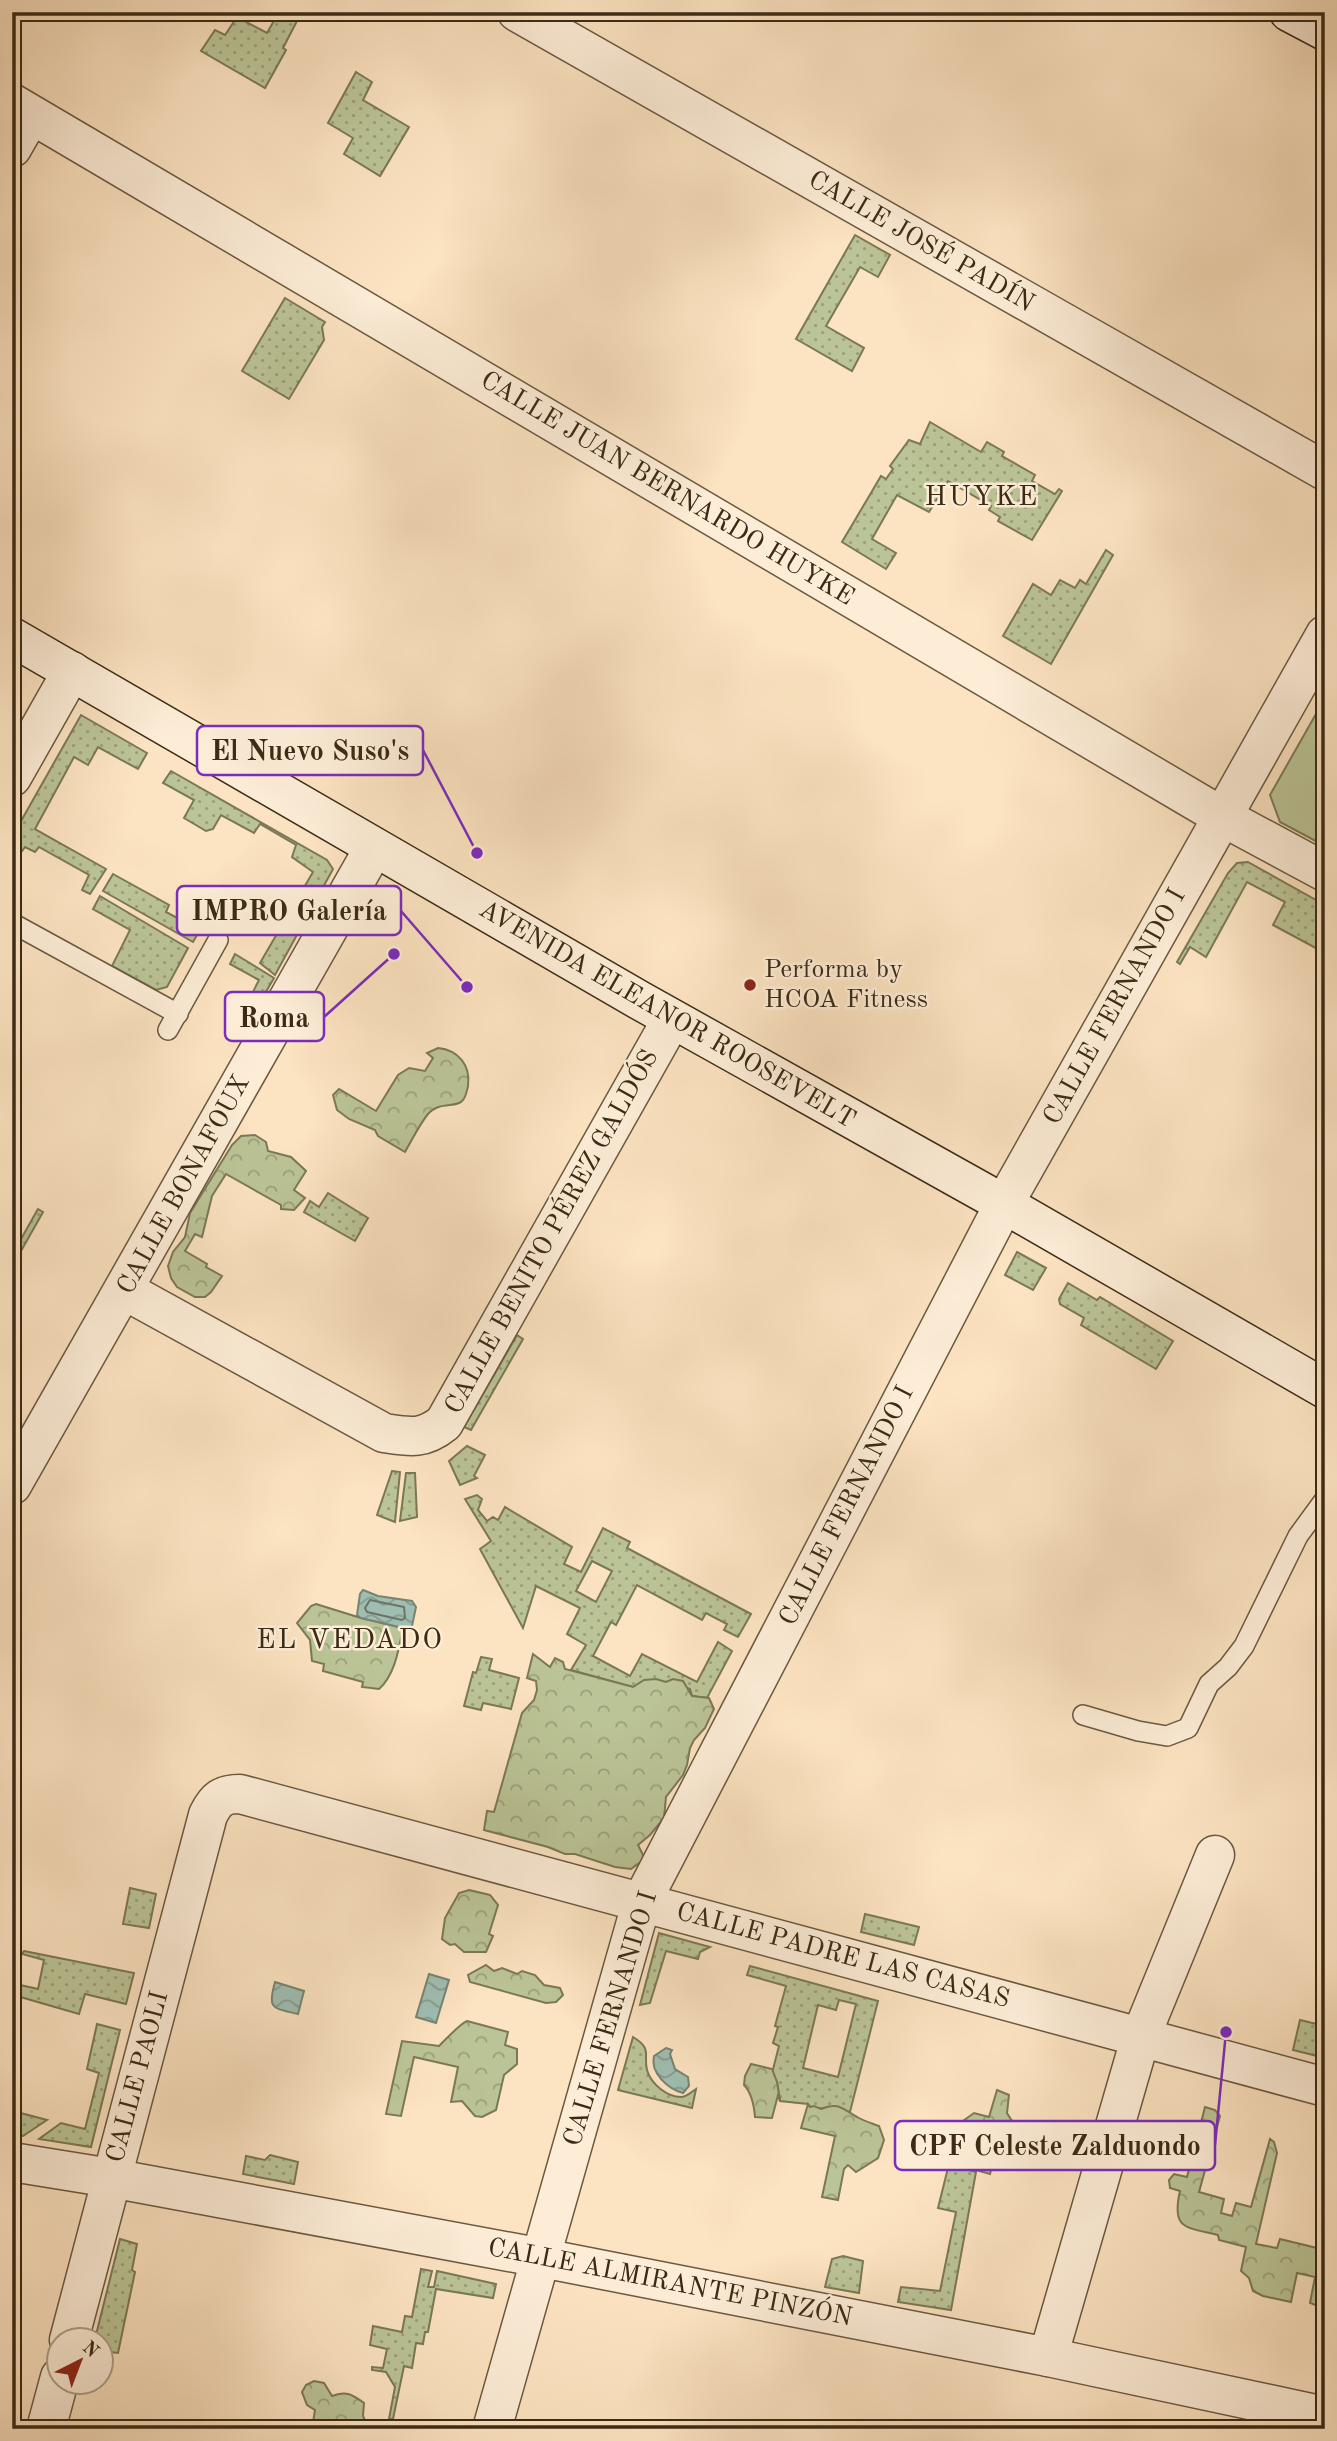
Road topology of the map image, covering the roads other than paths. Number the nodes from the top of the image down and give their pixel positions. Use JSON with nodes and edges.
{"nodes":[{"id":1,"x":517,"y":12,"type":"edge"},
{"id":2,"x":1289,"y":12,"type":"edge"},
{"id":3,"x":1325,"y":31,"type":"edge"},
{"id":4,"x":22,"y":109,"type":"edge"},
{"id":5,"x":12,"y":148,"type":"edge"},
{"id":6,"x":1325,"y":471,"type":"edge"},
{"id":7,"x":1325,"y":635,"type":"edge"},
{"id":8,"x":12,"y":637,"type":"edge"},
{"id":9,"x":72,"y":671,"type":"junction"},
{"id":10,"x":12,"y":777,"type":"edge"},
{"id":11,"x":1222,"y":816,"type":"junction"},
{"id":12,"x":374,"y":848,"type":"junction"},
{"id":13,"x":1325,"y":872,"type":"edge"},
{"id":14,"x":12,"y":923,"type":"edge"},
{"id":15,"x":218,"y":940,"type":"dead end"},
{"id":16,"x":671,"y":1018,"type":"junction"},
{"id":17,"x":1004,"y":1204,"type":"junction"},
{"id":18,"x":124,"y":1290,"type":"junction"},
{"id":19,"x":1325,"y":1389,"type":"edge"},
{"id":20,"x":12,"y":1485,"type":"edge"},
{"id":21,"x":1325,"y":1499,"type":"edge"},
{"id":22,"x":1083,"y":1715,"type":"dead end"},
{"id":23,"x":208,"y":1815,"type":"joint"},
{"id":24,"x":1215,"y":1855,"type":"dead end"},
{"id":25,"x":642,"y":1901,"type":"junction"},
{"id":26,"x":1141,"y":2036,"type":"junction"},
{"id":27,"x":1325,"y":2087,"type":"edge"},
{"id":28,"x":12,"y":2162,"type":"edge"},
{"id":29,"x":111,"y":2178,"type":"junction"},
{"id":30,"x":542,"y":2258,"type":"junction"},
{"id":31,"x":73,"y":2326,"type":"edge"},
{"id":32,"x":1048,"y":2357,"type":"junction"},
{"id":33,"x":55,"y":2396,"type":"edge"},
{"id":34,"x":1325,"y":2416,"type":"edge"},
{"id":35,"x":46,"y":2429,"type":"edge"},
{"id":36,"x":492,"y":2429,"type":"edge"}],
"edges":[{"from":1,"to":6,"type":"street","name":"CALLE JOSÉ PADÍN"},
{"from":2,"to":3,"type":"street"},
{"from":4,"to":5,"type":"street"},
{"from":4,"to":11,"type":"street","name":"CALLE JUAN BERNARDO HUYKE"},
{"from":7,"to":11,"type":"street","name":"CALLE FERNANDO I"},
{"from":8,"to":9,"type":"street","name":"AVENIDA ELEANOR ROOSEVELT"},
{"from":9,"to":10,"type":"street"},
{"from":9,"to":12,"type":"street","name":"AVENIDA ELEANOR ROOSEVELT"},
{"from":11,"to":13,"type":"street","name":"CALLE JUAN BERNARDO HUYKE"},
{"from":11,"to":17,"type":"street","name":"CALLE FERNANDO I"},
{"from":12,"to":16,"type":"street","name":"AVENIDA ELEANOR ROOSEVELT"},
{"from":12,"to":18,"type":"street","name":"CALLE BONAFOUX"},
{"from":14,"to":15,"type":"lane"},
{"from":16,"to":17,"type":"street","name":"AVENIDA ELEANOR ROOSEVELT"},
{"from":16,"to":18,"type":"street","name":"CALLE BENITO PÉREZ GALDÓS"},
{"from":17,"to":19,"type":"street","name":"AVENIDA ELEANOR ROOSEVELT"},
{"from":17,"to":25,"type":"street","name":"CALLE FERNANDO I"},
{"from":18,"to":20,"type":"street","name":"CALLE BONAFOUX"},
{"from":21,"to":22,"type":"lane"},
{"from":23,"to":25,"type":"street","name":"CALLE PADRE LAS CASAS"},
{"from":23,"to":29,"type":"street","name":"CALLE PAOLI"},
{"from":24,"to":26,"type":"street"},
{"from":25,"to":26,"type":"street","name":"CALLE PADRE LAS CASAS"},
{"from":25,"to":30,"type":"street","name":"CALLE FERNANDO I"},
{"from":26,"to":27,"type":"street","name":"CALLE PADRE LAS CASAS"},
{"from":26,"to":32,"type":"street"},
{"from":28,"to":29,"type":"street","name":"CALLE ALMIRANTE PINZÓN"},
{"from":29,"to":30,"type":"street","name":"CALLE ALMIRANTE PINZÓN"},
{"from":29,"to":31,"type":"street","name":"CALLE PAOLI"},
{"from":30,"to":32,"type":"street","name":"CALLE ALMIRANTE PINZÓN"},
{"from":30,"to":36,"type":"street","name":"CALLE FERNANDO I"},
{"from":32,"to":34,"type":"street","name":"CALLE ALMIRANTE PINZÓN"},
{"from":33,"to":35,"type":"street"}]}
